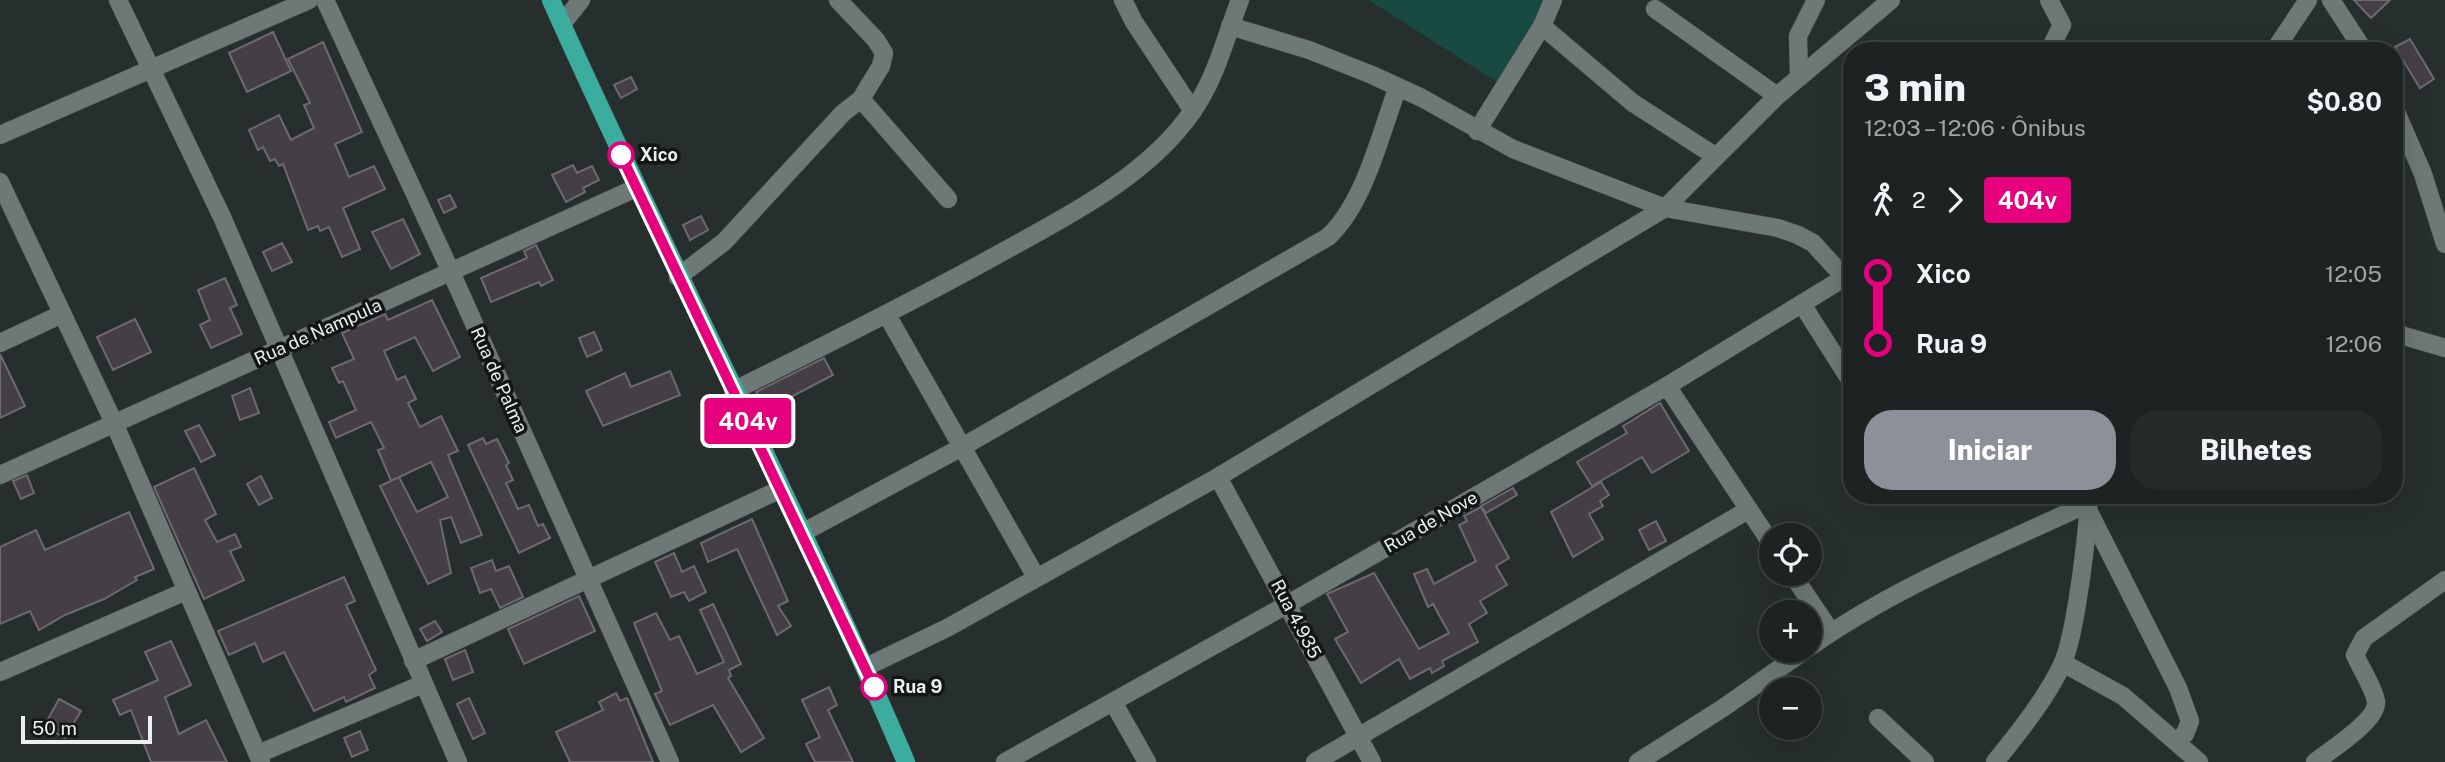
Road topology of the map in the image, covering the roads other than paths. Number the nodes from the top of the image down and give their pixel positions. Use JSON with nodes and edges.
{"nodes":[{"id":1,"x":118,"y":0,"type":"edge"},
{"id":2,"x":309,"y":0,"type":"edge"},
{"id":3,"x":325,"y":0,"type":"edge"},
{"id":4,"x":551,"y":0,"type":"edge"},
{"id":5,"x":581,"y":0,"type":"edge"},
{"id":6,"x":838,"y":0,"type":"edge"},
{"id":7,"x":1124,"y":0,"type":"edge"},
{"id":8,"x":1240,"y":0,"type":"edge"},
{"id":9,"x":1553,"y":0,"type":"edge"},
{"id":10,"x":1816,"y":0,"type":"edge"},
{"id":11,"x":1891,"y":0,"type":"edge"},
{"id":12,"x":2049,"y":0,"type":"edge"},
{"id":13,"x":2308,"y":0,"type":"edge"},
{"id":14,"x":2331,"y":0,"type":"edge"},
{"id":15,"x":1655,"y":9,"type":"dead end"},
{"id":16,"x":562,"y":23,"type":"junction"},
{"id":17,"x":1230,"y":26,"type":"junction"},
{"id":18,"x":1542,"y":26,"type":"junction"},
{"id":19,"x":2054,"y":42,"type":"edge"},
{"id":20,"x":2280,"y":42,"type":"edge"},
{"id":21,"x":2358,"y":42,"type":"edge"},
{"id":22,"x":149,"y":69,"type":"junction"},
{"id":23,"x":1799,"y":76,"type":"junction"},
{"id":24,"x":1398,"y":87,"type":"junction"},
{"id":25,"x":1777,"y":96,"type":"junction"},
{"id":26,"x":861,"y":99,"type":"junction"},
{"id":27,"x":1193,"y":111,"type":"junction"},
{"id":28,"x":2403,"y":128,"type":"edge"},
{"id":29,"x":1476,"y":131,"type":"junction"},
{"id":30,"x":0,"y":135,"type":"edge"},
{"id":31,"x":1715,"y":156,"type":"junction"},
{"id":32,"x":0,"y":182,"type":"edge"},
{"id":33,"x":636,"y":188,"type":"junction"},
{"id":34,"x":948,"y":198,"type":"dead end"},
{"id":35,"x":1665,"y":208,"type":"junction"},
{"id":36,"x":2445,"y":244,"type":"edge"},
{"id":37,"x":1843,"y":270,"type":"edge"},
{"id":38,"x":452,"y":272,"type":"junction"},
{"id":39,"x":678,"y":277,"type":"junction"},
{"id":40,"x":1843,"y":278,"type":"edge"},
{"id":41,"x":1802,"y":304,"type":"junction"},
{"id":42,"x":62,"y":314,"type":"junction"},
{"id":43,"x":887,"y":315,"type":"junction"},
{"id":44,"x":2403,"y":336,"type":"edge"},
{"id":45,"x":0,"y":343,"type":"edge"},
{"id":46,"x":2445,"y":348,"type":"edge"},
{"id":47,"x":277,"y":350,"type":"junction"},
{"id":48,"x":1843,"y":369,"type":"edge"},
{"id":49,"x":1667,"y":386,"type":"junction"},
{"id":50,"x":733,"y":391,"type":"junction"},
{"id":51,"x":115,"y":425,"type":"junction"},
{"id":52,"x":962,"y":447,"type":"junction"},
{"id":53,"x":0,"y":475,"type":"edge"},
{"id":54,"x":1218,"y":477,"type":"junction"},
{"id":55,"x":781,"y":489,"type":"junction"},
{"id":56,"x":2087,"y":504,"type":"edge"},
{"id":57,"x":2089,"y":504,"type":"edge"},
{"id":58,"x":2089,"y":504,"type":"edge"},
{"id":59,"x":1748,"y":510,"type":"junction"},
{"id":60,"x":1759,"y":526,"type":"edge"},
{"id":61,"x":802,"y":533,"type":"junction"},
{"id":62,"x":1036,"y":577,"type":"junction"},
{"id":63,"x":2445,"y":580,"type":"edge"},
{"id":64,"x":588,"y":581,"type":"junction"},
{"id":65,"x":1800,"y":586,"type":"edge"},
{"id":66,"x":186,"y":591,"type":"junction"},
{"id":67,"x":1288,"y":604,"type":"junction"},
{"id":68,"x":1831,"y":632,"type":"junction"},
{"id":69,"x":1822,"y":638,"type":"edge"},
{"id":70,"x":412,"y":661,"type":"junction"},
{"id":71,"x":1787,"y":663,"type":"edge"},
{"id":72,"x":2063,"y":663,"type":"junction"},
{"id":73,"x":866,"y":667,"type":"junction"},
{"id":74,"x":0,"y":672,"type":"edge"},
{"id":75,"x":423,"y":684,"type":"junction"},
{"id":76,"x":1113,"y":702,"type":"junction"},
{"id":77,"x":1878,"y":718,"type":"dead end"},
{"id":78,"x":1359,"y":736,"type":"junction"},
{"id":79,"x":2176,"y":741,"type":"junction"},
{"id":80,"x":260,"y":758,"type":"edge"},
{"id":81,"x":458,"y":762,"type":"edge"},
{"id":82,"x":670,"y":762,"type":"edge"},
{"id":83,"x":906,"y":762,"type":"edge"},
{"id":84,"x":1005,"y":762,"type":"edge"},
{"id":85,"x":1147,"y":762,"type":"edge"},
{"id":86,"x":1315,"y":762,"type":"edge"},
{"id":87,"x":1372,"y":762,"type":"edge"},
{"id":88,"x":1638,"y":762,"type":"edge"},
{"id":89,"x":1925,"y":762,"type":"edge"},
{"id":90,"x":1995,"y":762,"type":"edge"},
{"id":91,"x":2199,"y":762,"type":"edge"},
{"id":92,"x":2315,"y":762,"type":"edge"}],
"edges":[{"from":1,"to":22,"type":"street"},
{"from":2,"to":22,"type":"street"},
{"from":3,"to":38,"type":"street","name":"Rua de Palma"},
{"from":4,"to":16,"type":"main road"},
{"from":5,"to":16,"type":"street"},
{"from":6,"to":26,"type":"street"},
{"from":7,"to":27,"type":"street"},
{"from":8,"to":17,"type":"street"},
{"from":9,"to":18,"type":"street"},
{"from":10,"to":23,"type":"street"},
{"from":11,"to":23,"type":"street"},
{"from":12,"to":19,"type":"street"},
{"from":13,"to":20,"type":"street"},
{"from":14,"to":21,"type":"street"},
{"from":15,"to":25,"type":"street"},
{"from":16,"to":33,"type":"main road"},
{"from":17,"to":24,"type":"street"},
{"from":17,"to":27,"type":"street"},
{"from":18,"to":29,"type":"street"},
{"from":18,"to":31,"type":"street"},
{"from":22,"to":30,"type":"street"},
{"from":22,"to":47,"type":"street"},
{"from":23,"to":25,"type":"street"},
{"from":24,"to":29,"type":"street"},
{"from":24,"to":52,"type":"street"},
{"from":25,"to":31,"type":"street"},
{"from":26,"to":34,"type":"street"},
{"from":26,"to":39,"type":"street"},
{"from":27,"to":43,"type":"street"},
{"from":28,"to":36,"type":"street"},
{"from":29,"to":35,"type":"street"},
{"from":31,"to":35,"type":"street"},
{"from":32,"to":42,"type":"street"},
{"from":33,"to":38,"type":"street","name":"Rua de Nampula"},
{"from":33,"to":39,"type":"main road"},
{"from":35,"to":37,"type":"street"},
{"from":35,"to":54,"type":"street"},
{"from":38,"to":47,"type":"street","name":"Rua de Nampula"},
{"from":38,"to":64,"type":"street","name":"Rua de Palma"},
{"from":39,"to":50,"type":"main road"},
{"from":40,"to":41,"type":"street","name":"Rua de Nove"},
{"from":41,"to":48,"type":"street"},
{"from":41,"to":49,"type":"street","name":"Rua de Nove"},
{"from":42,"to":45,"type":"street"},
{"from":42,"to":51,"type":"street"},
{"from":43,"to":50,"type":"street"},
{"from":43,"to":52,"type":"street"},
{"from":44,"to":46,"type":"street"},
{"from":47,"to":51,"type":"street","name":"Rua de Nampula"},
{"from":47,"to":70,"type":"street"},
{"from":49,"to":59,"type":"street"},
{"from":49,"to":67,"type":"street","name":"Rua de Nove"},
{"from":50,"to":55,"type":"main road"},
{"from":51,"to":53,"type":"street","name":"Rua de Nampula"},
{"from":51,"to":66,"type":"street"},
{"from":52,"to":61,"type":"street"},
{"from":52,"to":62,"type":"street"},
{"from":54,"to":62,"type":"street"},
{"from":54,"to":67,"type":"street","name":"Rua 4.935"},
{"from":55,"to":61,"type":"main road"},
{"from":55,"to":64,"type":"street"},
{"from":56,"to":68,"type":"street"},
{"from":57,"to":72,"type":"street"},
{"from":58,"to":79,"type":"street"},
{"from":59,"to":60,"type":"street"},
{"from":59,"to":78,"type":"street"},
{"from":61,"to":73,"type":"main road"},
{"from":62,"to":73,"type":"street"},
{"from":63,"to":92,"type":"street"},
{"from":64,"to":70,"type":"street"},
{"from":64,"to":82,"type":"street","name":"Rua de Palma"},
{"from":65,"to":68,"type":"street"},
{"from":66,"to":74,"type":"street"},
{"from":66,"to":80,"type":"street"},
{"from":67,"to":76,"type":"street","name":"Rua de Nove"},
{"from":67,"to":78,"type":"street","name":"Rua 4.935"},
{"from":68,"to":69,"type":"street"},
{"from":70,"to":75,"type":"street"},
{"from":71,"to":88,"type":"street"},
{"from":72,"to":79,"type":"street"},
{"from":72,"to":90,"type":"street"},
{"from":73,"to":83,"type":"main road"},
{"from":75,"to":80,"type":"street"},
{"from":75,"to":81,"type":"street"},
{"from":76,"to":84,"type":"street","name":"Rua de Nove"},
{"from":76,"to":85,"type":"street"},
{"from":77,"to":89,"type":"street"},
{"from":78,"to":86,"type":"street"},
{"from":78,"to":87,"type":"street","name":"Rua 4.935"},
{"from":79,"to":91,"type":"street"}]}
